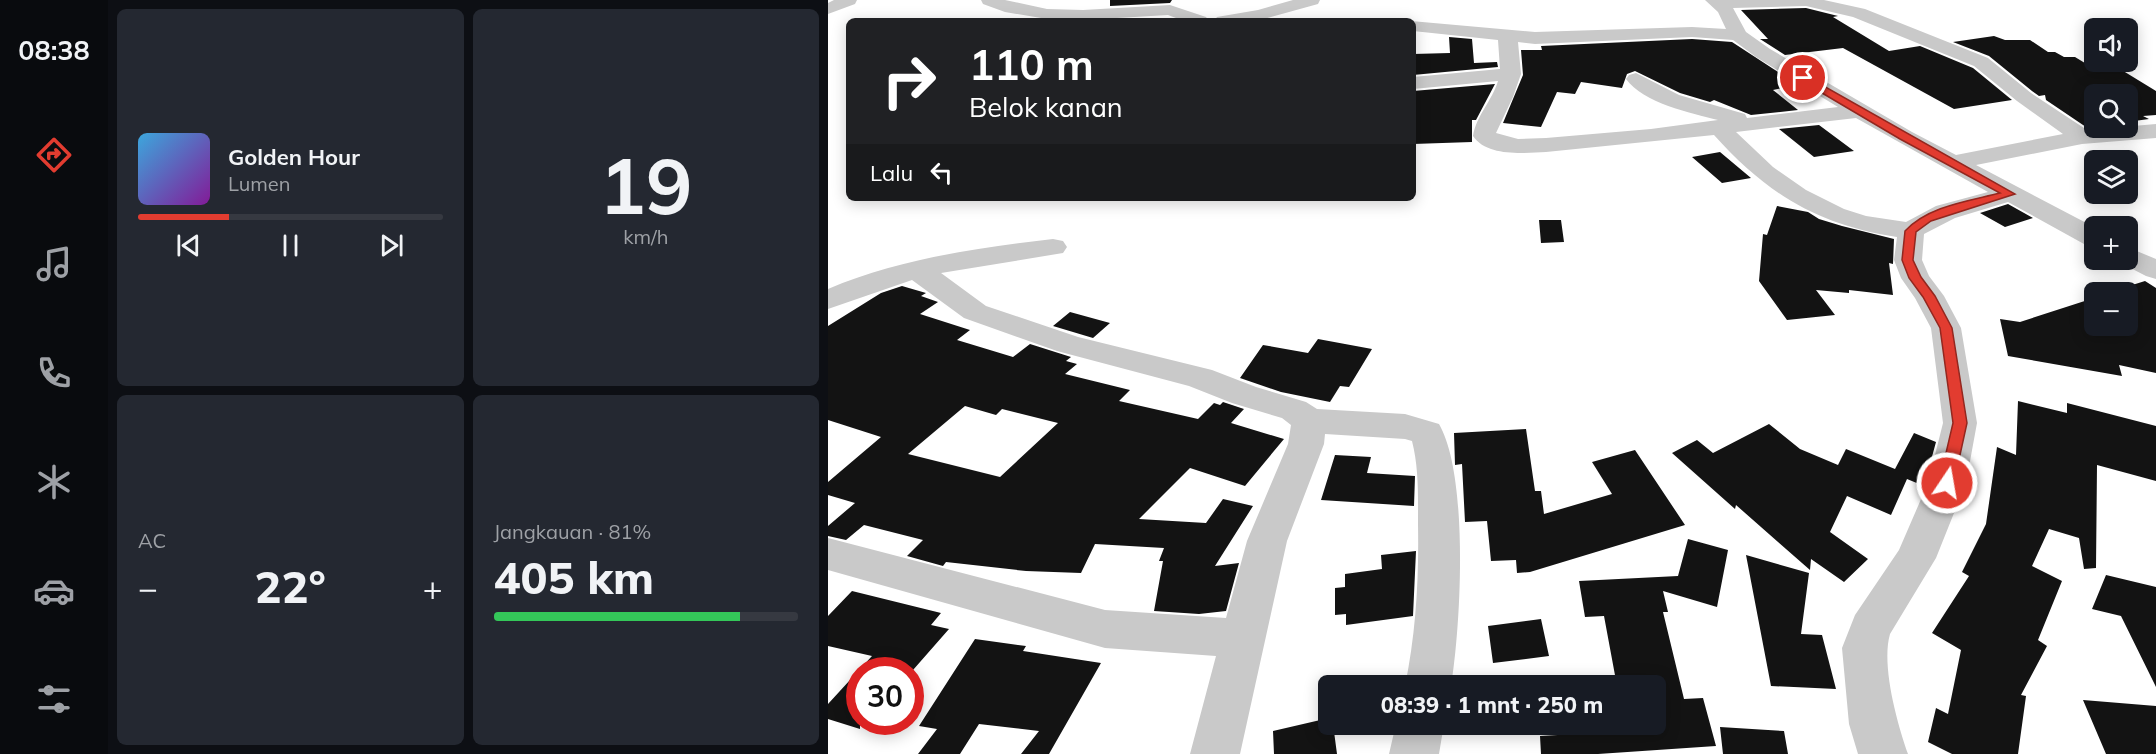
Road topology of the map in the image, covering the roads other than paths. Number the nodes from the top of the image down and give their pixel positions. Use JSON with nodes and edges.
{"nodes":[{"id":1,"x":849,"y":0,"type":"edge"},
{"id":2,"x":989,"y":0,"type":"edge"},
{"id":3,"x":1312,"y":0,"type":"edge"},
{"id":4,"x":1717,"y":2,"type":"edge"},
{"id":5,"x":828,"y":9,"type":"edge"},
{"id":6,"x":1278,"y":11,"type":"junction"},
{"id":7,"x":1192,"y":18,"type":"edge"},
{"id":8,"x":1240,"y":18,"type":"edge"},
{"id":9,"x":1291,"y":18,"type":"edge"},
{"id":10,"x":1416,"y":26,"type":"edge"},
{"id":11,"x":1738,"y":35,"type":"junction"},
{"id":12,"x":1507,"y":36,"type":"junction"},
{"id":13,"x":1511,"y":74,"type":"junction"},
{"id":14,"x":1636,"y":80,"type":"dead end"},
{"id":15,"x":1416,"y":83,"type":"edge"},
{"id":16,"x":1858,"y":111,"type":"junction"},
{"id":17,"x":1751,"y":123,"type":"junction"},
{"id":18,"x":1719,"y":127,"type":"junction"},
{"id":19,"x":2156,"y":131,"type":"edge"},
{"id":20,"x":2082,"y":137,"type":"junction"},
{"id":21,"x":1952,"y":163,"type":"junction"},
{"id":22,"x":2010,"y":194,"type":"junction"},
{"id":23,"x":1911,"y":231,"type":"junction"},
{"id":24,"x":2084,"y":233,"type":"edge"},
{"id":25,"x":1053,"y":247,"type":"dead end"},
{"id":26,"x":2138,"y":261,"type":"edge"},
{"id":27,"x":2156,"y":270,"type":"edge"},
{"id":28,"x":919,"y":271,"type":"junction"},
{"id":29,"x":828,"y":300,"type":"edge"},
{"id":30,"x":1309,"y":421,"type":"junction"},
{"id":31,"x":828,"y":554,"type":"edge"},
{"id":32,"x":1243,"y":639,"type":"junction"},
{"id":33,"x":1429,"y":675,"type":"edge"},
{"id":34,"x":1418,"y":735,"type":"edge"},
{"id":35,"x":1215,"y":754,"type":"edge"},
{"id":36,"x":1414,"y":754,"type":"edge"},
{"id":37,"x":1883,"y":754,"type":"edge"}],
"edges":[{"from":1,"to":5,"type":"street"},
{"from":2,"to":7,"type":"street"},
{"from":3,"to":6,"type":"street"},
{"from":4,"to":11,"type":"street"},
{"from":4,"to":20,"type":"street"},
{"from":6,"to":8,"type":"street"},
{"from":6,"to":9,"type":"street"},
{"from":10,"to":12,"type":"street"},
{"from":11,"to":12,"type":"street"},
{"from":11,"to":16,"type":"street"},
{"from":12,"to":13,"type":"street"},
{"from":13,"to":15,"type":"street"},
{"from":13,"to":18,"type":"street"},
{"from":14,"to":17,"type":"street"},
{"from":16,"to":17,"type":"street"},
{"from":16,"to":21,"type":"street"},
{"from":17,"to":18,"type":"street"},
{"from":18,"to":23,"type":"street"},
{"from":19,"to":20,"type":"street"},
{"from":20,"to":21,"type":"street"},
{"from":21,"to":22,"type":"street"},
{"from":22,"to":23,"type":"street"},
{"from":22,"to":24,"type":"street"},
{"from":23,"to":37,"type":"street"},
{"from":25,"to":28,"type":"street"},
{"from":26,"to":27,"type":"street"},
{"from":28,"to":29,"type":"street"},
{"from":28,"to":30,"type":"street"},
{"from":30,"to":32,"type":"street"},
{"from":30,"to":33,"type":"street"},
{"from":31,"to":32,"type":"street"},
{"from":32,"to":35,"type":"street"},
{"from":34,"to":36,"type":"street"}]}
